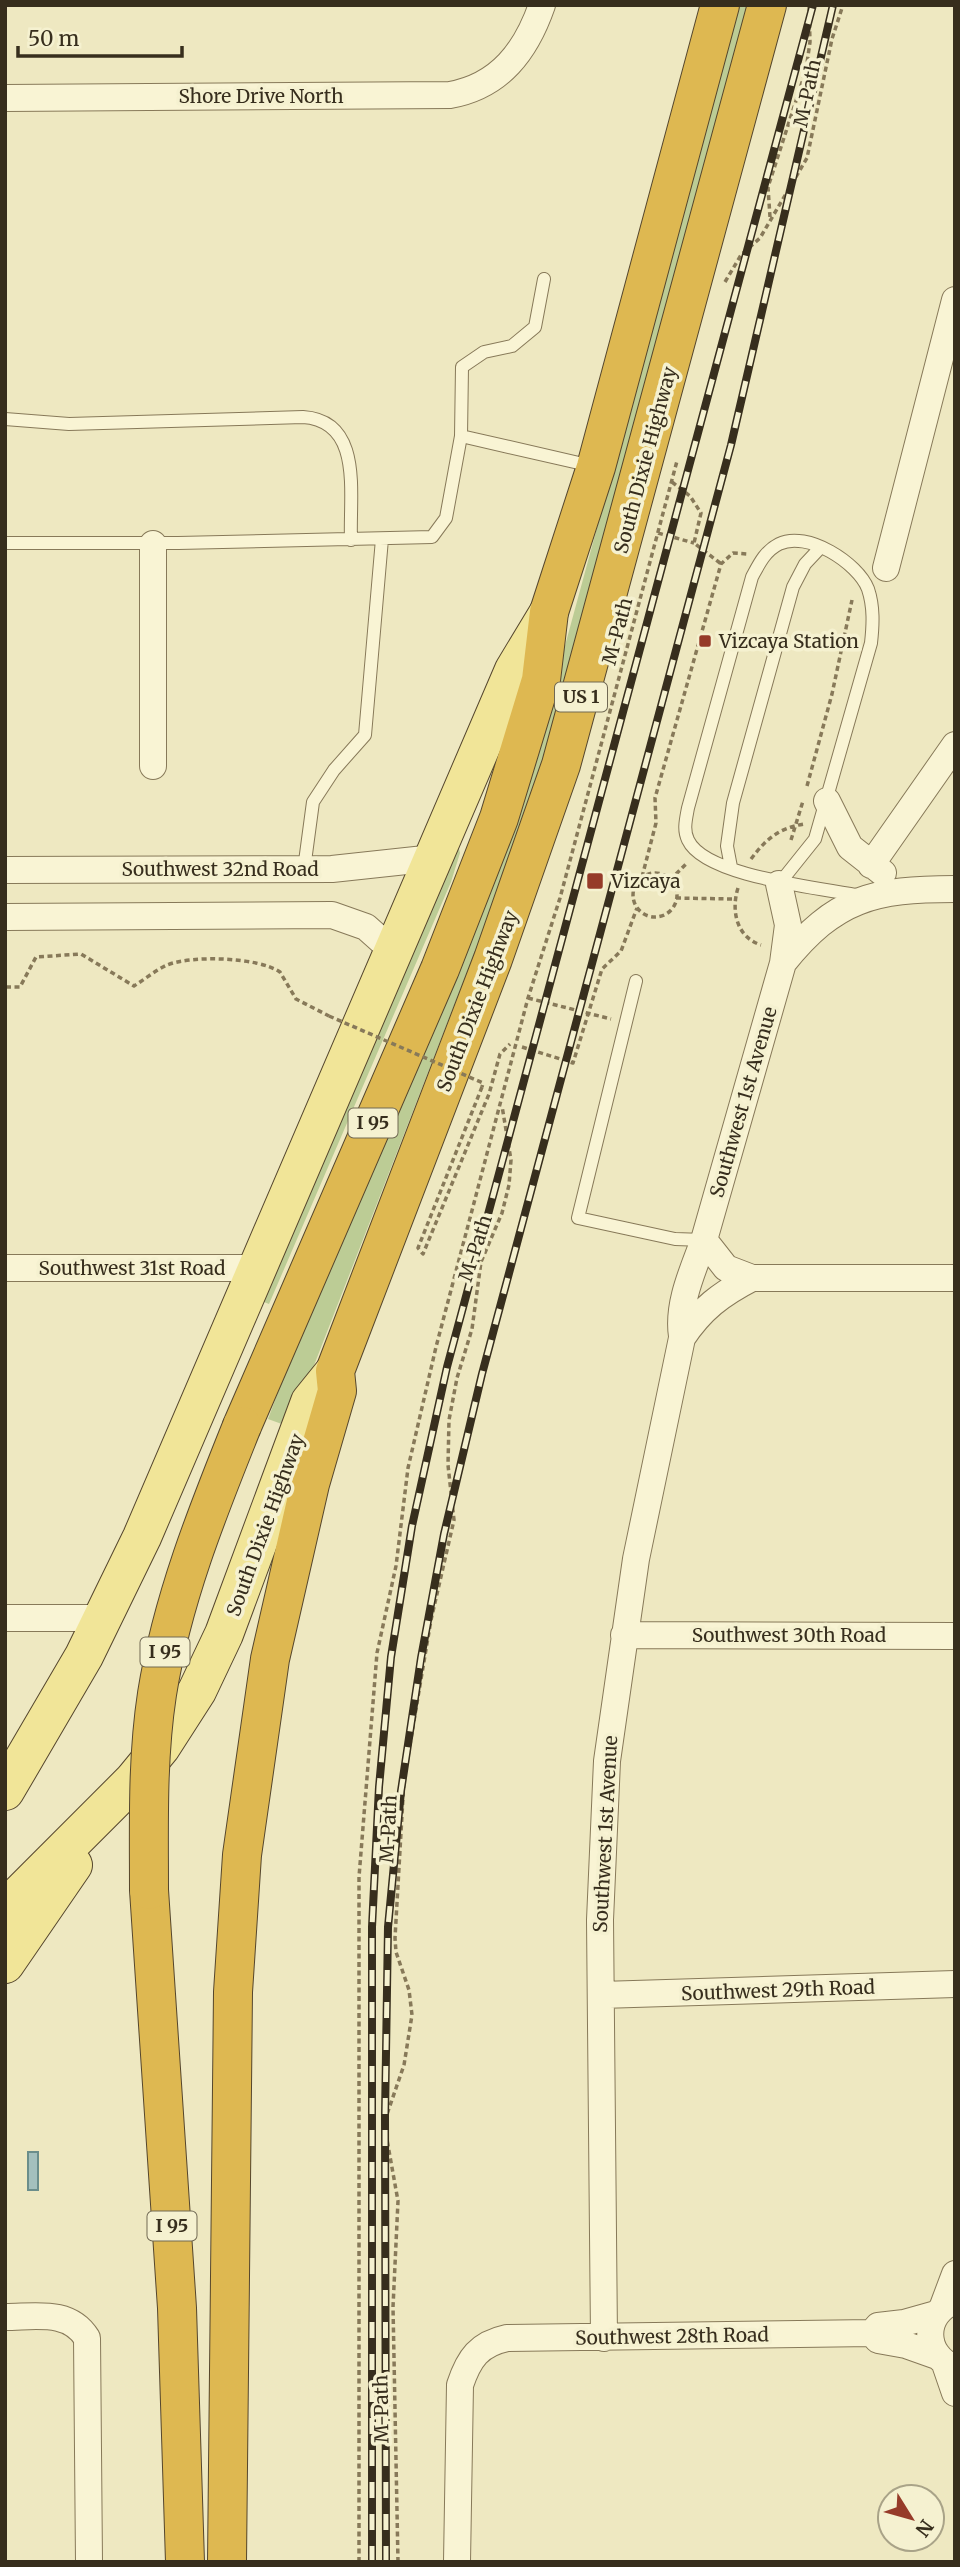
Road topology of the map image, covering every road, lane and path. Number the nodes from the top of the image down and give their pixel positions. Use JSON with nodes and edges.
{"nodes":[{"id":1,"x":542,"y":5,"type":"edge"},
{"id":2,"x":720,"y":5,"type":"edge"},
{"id":3,"x":767,"y":5,"type":"edge"},
{"id":4,"x":808,"y":5,"type":"edge"},
{"id":5,"x":843,"y":5,"type":"edge"},
{"id":6,"x":5,"y":98,"type":"edge"},
{"id":7,"x":770,"y":218,"type":"junction"},
{"id":8,"x":544,"y":279,"type":"dead end"},
{"id":9,"x":724,"y":284,"type":"dead end"},
{"id":10,"x":955,"y":300,"type":"edge"},
{"id":11,"x":5,"y":419,"type":"edge"},
{"id":12,"x":461,"y":436,"type":"junction"},
{"id":13,"x":677,"y":454,"type":"dead end"},
{"id":14,"x":596,"y":467,"type":"junction"},
{"id":15,"x":672,"y":482,"type":"junction"},
{"id":16,"x":658,"y":533,"type":"junction"},
{"id":17,"x":382,"y":539,"type":"junction"},
{"id":18,"x":351,"y":540,"type":"junction"},
{"id":19,"x":694,"y":543,"type":"junction"},
{"id":20,"x":5,"y":544,"type":"edge"},
{"id":21,"x":153,"y":544,"type":"junction"},
{"id":22,"x":820,"y":548,"type":"junction"},
{"id":23,"x":743,"y":553,"type":"dead end"},
{"id":24,"x":721,"y":564,"type":"junction"},
{"id":25,"x":886,"y":568,"type":"dead end"},
{"id":26,"x":853,"y":591,"type":"dead end"},
{"id":27,"x":549,"y":611,"type":"junction"},
{"id":28,"x":955,"y":745,"type":"edge"},
{"id":29,"x":153,"y":766,"type":"dead end"},
{"id":30,"x":827,"y":801,"type":"junction"},
{"id":31,"x":811,"y":824,"type":"dead end"},
{"id":32,"x":796,"y":825,"type":"junction"},
{"id":33,"x":788,"y":848,"type":"dead end"},
{"id":34,"x":434,"y":858,"type":"junction"},
{"id":35,"x":689,"y":860,"type":"dead end"},
{"id":36,"x":748,"y":863,"type":"dead end"},
{"id":37,"x":871,"y":865,"type":"junction"},
{"id":38,"x":731,"y":867,"type":"junction"},
{"id":39,"x":304,"y":869,"type":"junction"},
{"id":40,"x":5,"y":870,"type":"edge"},
{"id":41,"x":642,"y":877,"type":"junction"},
{"id":42,"x":670,"y":880,"type":"junction"},
{"id":43,"x":740,"y":880,"type":"dead end"},
{"id":44,"x":779,"y":884,"type":"junction"},
{"id":45,"x":908,"y":889,"type":"junction"},
{"id":46,"x":627,"y":890,"type":"dead end"},
{"id":47,"x":955,"y":890,"type":"edge"},
{"id":48,"x":633,"y":891,"type":"junction"},
{"id":49,"x":869,"y":897,"type":"junction"},
{"id":50,"x":676,"y":898,"type":"junction"},
{"id":51,"x":735,"y":899,"type":"junction"},
{"id":52,"x":637,"y":908,"type":"junction"},
{"id":53,"x":5,"y":917,"type":"edge"},
{"id":54,"x":763,"y":946,"type":"dead end"},
{"id":55,"x":394,"y":952,"type":"junction"},
{"id":56,"x":783,"y":963,"type":"junction"},
{"id":57,"x":636,"y":981,"type":"dead end"},
{"id":58,"x":6,"y":987,"type":"edge"},
{"id":59,"x":528,"y":998,"type":"junction"},
{"id":60,"x":587,"y":1012,"type":"junction"},
{"id":61,"x":598,"y":1015,"type":"dead end"},
{"id":62,"x":510,"y":1044,"type":"dead end"},
{"id":63,"x":522,"y":1047,"type":"dead end"},
{"id":64,"x":501,"y":1104,"type":"junction"},
{"id":65,"x":704,"y":1240,"type":"junction"},
{"id":66,"x":259,"y":1268,"type":"junction"},
{"id":67,"x":5,"y":1269,"type":"edge"},
{"id":68,"x":752,"y":1278,"type":"junction"},
{"id":69,"x":955,"y":1278,"type":"edge"},
{"id":70,"x":682,"y":1338,"type":"junction"},
{"id":71,"x":335,"y":1371,"type":"junction"},
{"id":72,"x":5,"y":1618,"type":"edge"},
{"id":73,"x":104,"y":1618,"type":"junction"},
{"id":74,"x":624,"y":1635,"type":"junction"},
{"id":75,"x":955,"y":1636,"type":"edge"},
{"id":76,"x":5,"y":1791,"type":"edge"},
{"id":77,"x":121,"y":1795,"type":"junction"},
{"id":78,"x":5,"y":1909,"type":"edge"},
{"id":79,"x":5,"y":1964,"type":"edge"},
{"id":80,"x":955,"y":1984,"type":"edge"},
{"id":81,"x":601,"y":1996,"type":"junction"},
{"id":82,"x":955,"y":2274,"type":"edge"},
{"id":83,"x":945,"y":2307,"type":"edge"},
{"id":84,"x":5,"y":2317,"type":"edge"},
{"id":85,"x":872,"y":2333,"type":"junction"},
{"id":86,"x":604,"y":2338,"type":"junction"},
{"id":87,"x":946,"y":2363,"type":"edge"},
{"id":88,"x":955,"y":2393,"type":"edge"},
{"id":89,"x":89,"y":2562,"type":"edge"},
{"id":90,"x":185,"y":2562,"type":"edge"},
{"id":91,"x":227,"y":2562,"type":"edge"},
{"id":92,"x":359,"y":2562,"type":"edge"},
{"id":93,"x":398,"y":2562,"type":"edge"},
{"id":94,"x":457,"y":2562,"type":"edge"}],
"edges":[{"from":1,"to":6,"type":"street","name":"Shore Drive North"},
{"from":2,"to":14,"type":"highway"},
{"from":3,"to":71,"type":"highway","name":"South Dixie Highway","number":"US 1"},
{"from":4,"to":7,"type":"path","name":"M-Path"},
{"from":5,"to":7,"type":"path","name":"M-Path"},
{"from":7,"to":9,"type":"path","name":"M-Path"},
{"from":8,"to":12,"type":"lane"},
{"from":10,"to":25,"type":"street"},
{"from":11,"to":18,"type":"lane"},
{"from":12,"to":14,"type":"lane"},
{"from":12,"to":17,"type":"lane"},
{"from":13,"to":15,"type":"path","name":"M-Path"},
{"from":14,"to":27,"type":"highway"},
{"from":15,"to":16,"type":"path","name":"M-Path"},
{"from":15,"to":19,"type":"path"},
{"from":16,"to":19,"type":"path"},
{"from":16,"to":59,"type":"path","name":"M-Path"},
{"from":17,"to":18,"type":"lane"},
{"from":17,"to":39,"type":"lane"},
{"from":18,"to":21,"type":"lane"},
{"from":19,"to":24,"type":"path"},
{"from":20,"to":21,"type":"lane"},
{"from":21,"to":29,"type":"street"},
{"from":22,"to":30,"type":"lane"},
{"from":22,"to":38,"type":"lane"},
{"from":22,"to":38,"type":"lane"},
{"from":23,"to":24,"type":"path"},
{"from":24,"to":41,"type":"path"},
{"from":26,"to":32,"type":"path"},
{"from":27,"to":34,"type":"main road"},
{"from":27,"to":90,"type":"highway","number":"I 95","bridge":true},
{"from":28,"to":37,"type":"street"},
{"from":30,"to":37,"type":"street"},
{"from":30,"to":44,"type":"lane"},
{"from":31,"to":32,"type":"path"},
{"from":32,"to":33,"type":"path"},
{"from":32,"to":36,"type":"path"},
{"from":34,"to":39,"type":"street","name":"Southwest 32nd Road"},
{"from":34,"to":55,"type":"main road"},
{"from":35,"to":42,"type":"path"},
{"from":37,"to":45,"type":"street"},
{"from":38,"to":44,"type":"lane"},
{"from":39,"to":40,"type":"street","name":"Southwest 32nd Road"},
{"from":41,"to":42,"type":"path"},
{"from":41,"to":48,"type":"path"},
{"from":42,"to":50,"type":"path"},
{"from":43,"to":51,"type":"path"},
{"from":44,"to":49,"type":"lane"},
{"from":44,"to":56,"type":"street","name":"Southwest 1st Avenue"},
{"from":45,"to":47,"type":"street"},
{"from":45,"to":49,"type":"street"},
{"from":46,"to":48,"type":"path"},
{"from":48,"to":52,"type":"path"},
{"from":49,"to":56,"type":"street","name":"Southwest 1st Avenue"},
{"from":50,"to":51,"type":"path"},
{"from":50,"to":52,"type":"path"},
{"from":51,"to":54,"type":"path"},
{"from":52,"to":60,"type":"path"},
{"from":53,"to":55,"type":"street"},
{"from":55,"to":66,"type":"main road"},
{"from":56,"to":65,"type":"street","name":"Southwest 1st Avenue"},
{"from":57,"to":65,"type":"lane"},
{"from":58,"to":62,"type":"path","bridge":true},
{"from":59,"to":60,"type":"path"},
{"from":59,"to":64,"type":"path","name":"M-Path"},
{"from":60,"to":61,"type":"path"},
{"from":60,"to":63,"type":"path"},
{"from":64,"to":92,"type":"path","name":"M-Path"},
{"from":64,"to":93,"type":"path","name":"M-Path"},
{"from":65,"to":68,"type":"street"},
{"from":65,"to":70,"type":"street","name":"Southwest 1st Avenue"},
{"from":66,"to":67,"type":"street","name":"Southwest 31st Road"},
{"from":66,"to":73,"type":"main road"},
{"from":68,"to":69,"type":"street"},
{"from":68,"to":70,"type":"street","name":"Southwest 1st Avenue"},
{"from":70,"to":74,"type":"street","name":"Southwest 1st Avenue"},
{"from":71,"to":77,"type":"main road","name":"South Dixie Highway"},
{"from":71,"to":91,"type":"highway"},
{"from":72,"to":73,"type":"street"},
{"from":73,"to":76,"type":"main road"},
{"from":74,"to":75,"type":"street","name":"Southwest 30th Road"},
{"from":74,"to":81,"type":"street","name":"Southwest 1st Avenue"},
{"from":77,"to":78,"type":"main road","name":"South Dixie Highway"},
{"from":77,"to":79,"type":"main road"},
{"from":80,"to":81,"type":"street","name":"Southwest 29th Road"},
{"from":81,"to":86,"type":"street","name":"Southwest 1st Avenue"},
{"from":82,"to":83,"type":"street"},
{"from":83,"to":85,"type":"street","name":"Southwest 28th Road"},
{"from":83,"to":87,"type":"street"},
{"from":84,"to":89,"type":"street"},
{"from":85,"to":86,"type":"street","name":"Southwest 28th Road"},
{"from":85,"to":87,"type":"street","name":"Southwest 28th Road"},
{"from":86,"to":94,"type":"street","name":"Southwest 28th Road"},
{"from":87,"to":88,"type":"street"}]}
